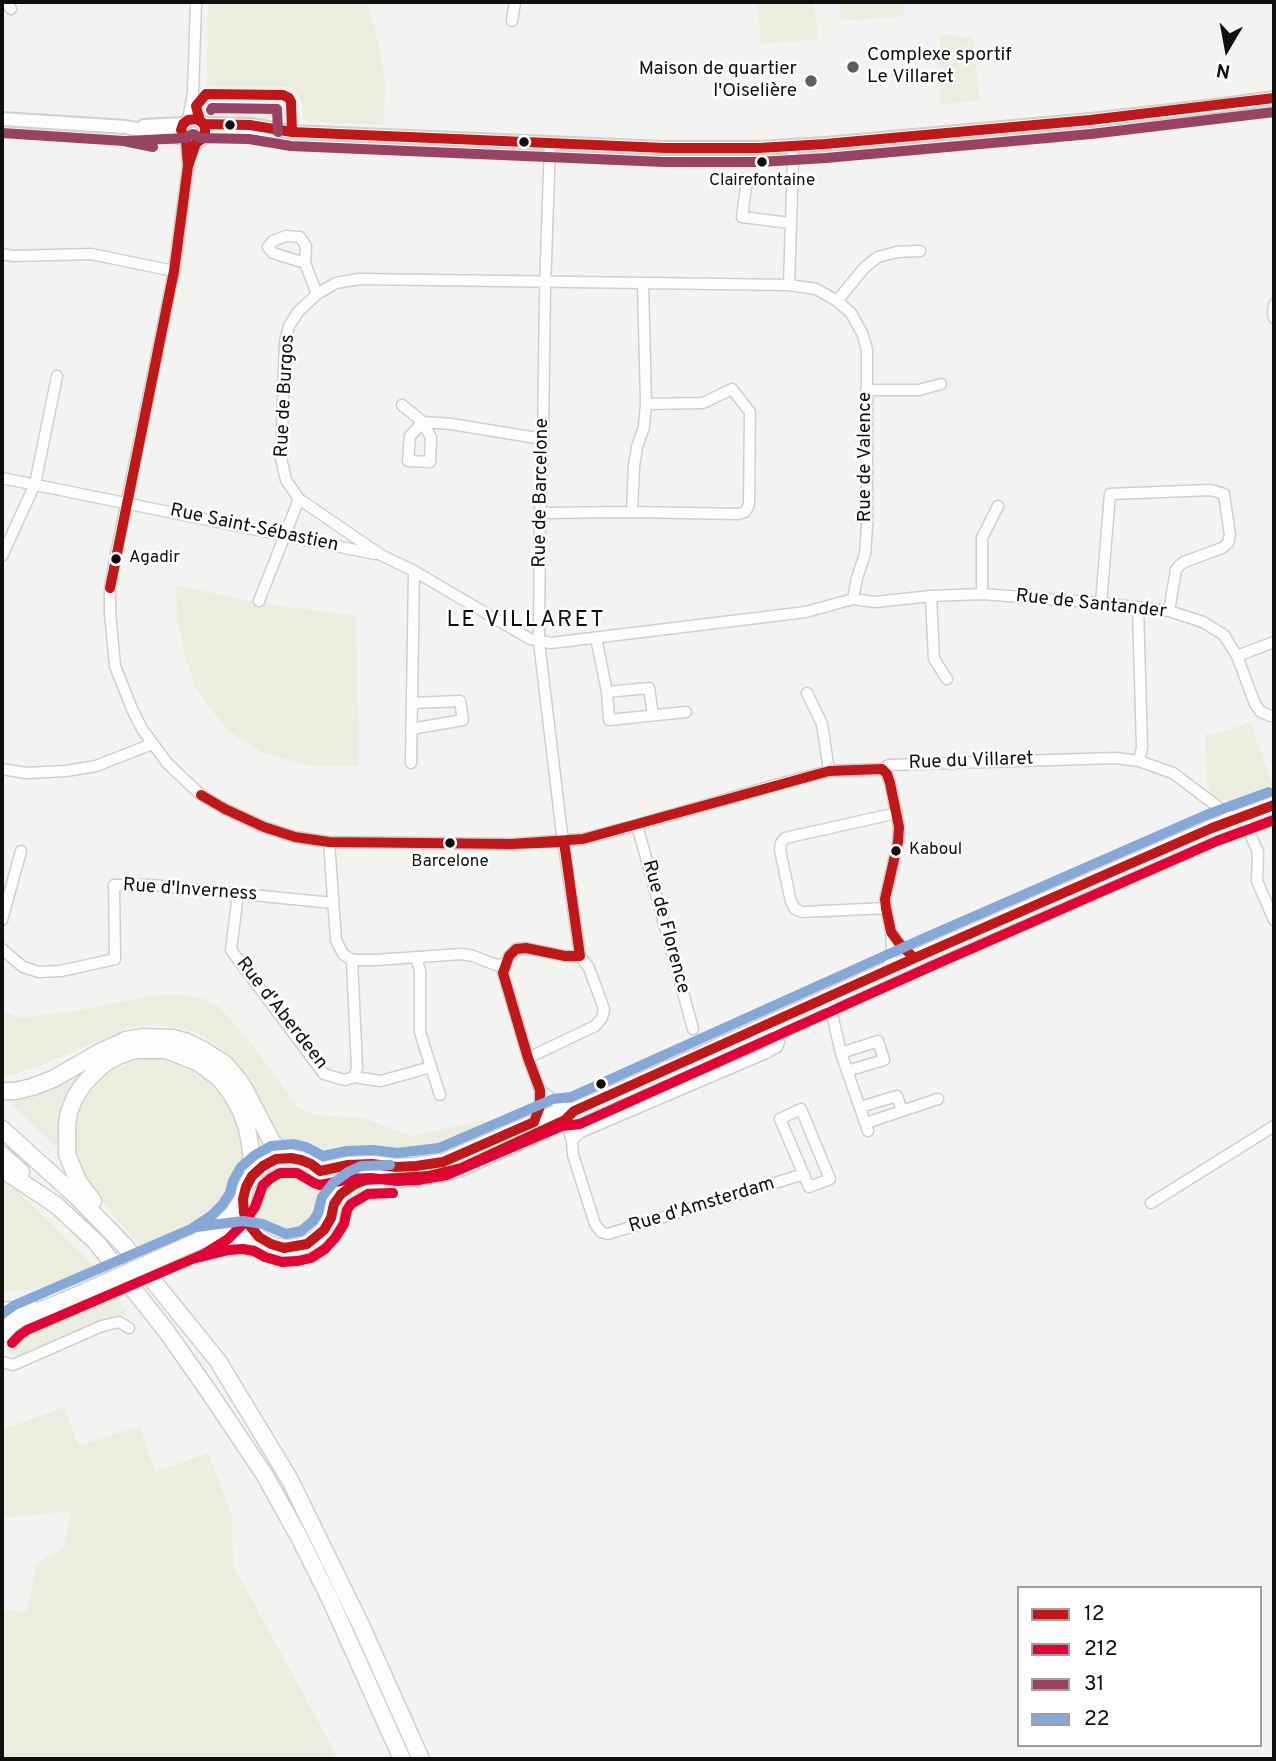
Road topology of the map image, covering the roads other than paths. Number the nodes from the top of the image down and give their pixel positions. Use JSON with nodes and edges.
{"nodes":[{"id":1,"x":196,"y":2,"type":"edge"},
{"id":2,"x":515,"y":2,"type":"edge"},
{"id":3,"x":512,"y":22,"type":"dead end"},
{"id":4,"x":1274,"y":98,"type":"edge"},
{"id":5,"x":2,"y":119,"type":"edge"},
{"id":6,"x":193,"y":131,"type":"junction"},
{"id":7,"x":550,"y":143,"type":"junction"},
{"id":8,"x":792,"y":146,"type":"junction"},
{"id":9,"x":746,"y":186,"type":"dead end"},
{"id":10,"x":790,"y":223,"type":"junction"},
{"id":11,"x":920,"y":251,"type":"dead end"},
{"id":12,"x":2,"y":254,"type":"edge"},
{"id":13,"x":305,"y":262,"type":"dead end"},
{"id":14,"x":174,"y":271,"type":"junction"},
{"id":15,"x":545,"y":281,"type":"junction"},
{"id":16,"x":643,"y":283,"type":"junction"},
{"id":17,"x":789,"y":285,"type":"junction"},
{"id":18,"x":317,"y":294,"type":"junction"},
{"id":19,"x":837,"y":301,"type":"junction"},
{"id":20,"x":1274,"y":305,"type":"edge"},
{"id":21,"x":1274,"y":318,"type":"edge"},
{"id":22,"x":57,"y":376,"type":"dead end"},
{"id":23,"x":940,"y":383,"type":"dead end"},
{"id":24,"x":866,"y":390,"type":"junction"},
{"id":25,"x":646,"y":404,"type":"junction"},
{"id":26,"x":402,"y":405,"type":"dead end"},
{"id":27,"x":543,"y":439,"type":"junction"},
{"id":28,"x":2,"y":478,"type":"edge"},
{"id":29,"x":35,"y":484,"type":"junction"},
{"id":30,"x":299,"y":499,"type":"junction"},
{"id":31,"x":127,"y":502,"type":"junction"},
{"id":32,"x":998,"y":506,"type":"dead end"},
{"id":33,"x":632,"y":512,"type":"junction"},
{"id":34,"x":540,"y":513,"type":"junction"},
{"id":35,"x":285,"y":535,"type":"junction"},
{"id":36,"x":381,"y":555,"type":"junction"},
{"id":37,"x":2,"y":556,"type":"edge"},
{"id":38,"x":414,"y":571,"type":"junction"},
{"id":39,"x":982,"y":594,"type":"junction"},
{"id":40,"x":931,"y":596,"type":"junction"},
{"id":41,"x":853,"y":599,"type":"junction"},
{"id":42,"x":259,"y":601,"type":"dead end"},
{"id":43,"x":1101,"y":603,"type":"junction"},
{"id":44,"x":1138,"y":607,"type":"junction"},
{"id":45,"x":1169,"y":611,"type":"junction"},
{"id":46,"x":596,"y":638,"type":"junction"},
{"id":47,"x":539,"y":642,"type":"junction"},
{"id":48,"x":1274,"y":642,"type":"edge"},
{"id":49,"x":1237,"y":656,"type":"junction"},
{"id":50,"x":947,"y":679,"type":"dead end"},
{"id":51,"x":607,"y":692,"type":"junction"},
{"id":52,"x":807,"y":693,"type":"dead end"},
{"id":53,"x":412,"y":703,"type":"junction"},
{"id":54,"x":686,"y":712,"type":"dead end"},
{"id":55,"x":653,"y":715,"type":"junction"},
{"id":56,"x":1274,"y":715,"type":"edge"},
{"id":57,"x":411,"y":729,"type":"junction"},
{"id":58,"x":152,"y":744,"type":"junction"},
{"id":59,"x":1139,"y":761,"type":"junction"},
{"id":60,"x":411,"y":763,"type":"dead end"},
{"id":61,"x":2,"y":769,"type":"edge"},
{"id":62,"x":882,"y":769,"type":"junction"},
{"id":63,"x":829,"y":771,"type":"junction"},
{"id":64,"x":1274,"y":804,"type":"edge"},
{"id":65,"x":897,"y":813,"type":"junction"},
{"id":66,"x":1238,"y":818,"type":"junction"},
{"id":67,"x":638,"y":825,"type":"junction"},
{"id":68,"x":329,"y":842,"type":"junction"},
{"id":69,"x":564,"y":842,"type":"junction"},
{"id":70,"x":21,"y":851,"type":"dead end"},
{"id":71,"x":238,"y":894,"type":"junction"},
{"id":72,"x":333,"y":903,"type":"junction"},
{"id":73,"x":886,"y":908,"type":"junction"},
{"id":74,"x":2,"y":920,"type":"edge"},
{"id":75,"x":1274,"y":920,"type":"edge"},
{"id":76,"x":891,"y":932,"type":"junction"},
{"id":77,"x":2,"y":949,"type":"edge"},
{"id":78,"x":580,"y":956,"type":"junction"},
{"id":79,"x":416,"y":957,"type":"junction"},
{"id":80,"x":914,"y":958,"type":"junction"},
{"id":81,"x":352,"y":960,"type":"junction"},
{"id":82,"x":505,"y":964,"type":"junction"},
{"id":83,"x":889,"y":970,"type":"junction"},
{"id":84,"x":828,"y":997,"type":"junction"},
{"id":85,"x":773,"y":1022,"type":"junction"},
{"id":86,"x":693,"y":1029,"type":"dead end"},
{"id":87,"x":841,"y":1053,"type":"junction"},
{"id":88,"x":528,"y":1058,"type":"junction"},
{"id":89,"x":430,"y":1067,"type":"junction"},
{"id":90,"x":847,"y":1072,"type":"junction"},
{"id":91,"x":354,"y":1077,"type":"junction"},
{"id":92,"x":540,"y":1090,"type":"junction"},
{"id":93,"x":2,"y":1091,"type":"edge"},
{"id":94,"x":439,"y":1095,"type":"dead end"},
{"id":95,"x":938,"y":1099,"type":"dead end"},
{"id":96,"x":860,"y":1107,"type":"junction"},
{"id":97,"x":571,"y":1111,"type":"junction"},
{"id":98,"x":902,"y":1111,"type":"junction"},
{"id":99,"x":534,"y":1122,"type":"junction"},
{"id":100,"x":1274,"y":1126,"type":"edge"},
{"id":101,"x":2,"y":1129,"type":"edge"},
{"id":102,"x":572,"y":1140,"type":"junction"},
{"id":103,"x":2,"y":1155,"type":"edge"},
{"id":104,"x":291,"y":1158,"type":"junction"},
{"id":105,"x":2,"y":1169,"type":"edge"},
{"id":106,"x":320,"y":1171,"type":"junction"},
{"id":107,"x":804,"y":1174,"type":"junction"},
{"id":108,"x":252,"y":1175,"type":"junction"},
{"id":109,"x":243,"y":1199,"type":"junction"},
{"id":110,"x":1151,"y":1203,"type":"dead end"},
{"id":111,"x":334,"y":1204,"type":"junction"},
{"id":112,"x":56,"y":1205,"type":"junction"},
{"id":113,"x":259,"y":1237,"type":"junction"},
{"id":114,"x":198,"y":1241,"type":"junction"},
{"id":115,"x":131,"y":1254,"type":"junction"},
{"id":116,"x":64,"y":1301,"type":"junction"},
{"id":117,"x":2,"y":1310,"type":"edge"},
{"id":118,"x":129,"y":1328,"type":"dead end"},
{"id":119,"x":2,"y":1334,"type":"edge"},
{"id":120,"x":2,"y":1362,"type":"edge"},
{"id":121,"x":402,"y":1759,"type":"edge"},
{"id":122,"x":421,"y":1759,"type":"edge"}],
"edges":[{"from":1,"to":6,"type":"street","name":"Rue du Villaret"},
{"from":2,"to":3,"type":"street"},
{"from":4,"to":8,"type":"street"},
{"from":5,"to":6,"type":"street"},
{"from":6,"to":7,"type":"street"},
{"from":6,"to":14,"type":"street","name":"Rue du Villaret"},
{"from":7,"to":8,"type":"street"},
{"from":7,"to":15,"type":"street","name":"Rue de Barcelone"},
{"from":8,"to":10,"type":"street"},
{"from":9,"to":10,"type":"street"},
{"from":10,"to":17,"type":"street"},
{"from":11,"to":19,"type":"street"},
{"from":12,"to":14,"type":"street"},
{"from":13,"to":18,"type":"street"},
{"from":14,"to":31,"type":"street","name":"Rue du Villaret"},
{"from":15,"to":16,"type":"street","name":"Rue de Valence"},
{"from":15,"to":18,"type":"street","name":"Rue de Burgos"},
{"from":15,"to":27,"type":"street","name":"Rue de Barcelone"},
{"from":16,"to":17,"type":"street","name":"Rue de Valence"},
{"from":16,"to":25,"type":"street"},
{"from":17,"to":19,"type":"street","name":"Rue de Valence"},
{"from":18,"to":30,"type":"street","name":"Rue de Burgos"},
{"from":19,"to":24,"type":"street","name":"Rue de Valence"},
{"from":20,"to":21,"type":"street"},
{"from":22,"to":29,"type":"street"},
{"from":23,"to":24,"type":"street"},
{"from":24,"to":41,"type":"street","name":"Rue de Valence"},
{"from":25,"to":33,"type":"street"},
{"from":25,"to":33,"type":"street"},
{"from":26,"to":27,"type":"street"},
{"from":27,"to":34,"type":"street","name":"Rue de Barcelone"},
{"from":28,"to":29,"type":"street","name":"Rue Saint-Sébastien"},
{"from":29,"to":31,"type":"street","name":"Rue Saint-Sébastien"},
{"from":29,"to":37,"type":"street"},
{"from":30,"to":35,"type":"street"},
{"from":30,"to":36,"type":"street","name":"Rue de Burgos"},
{"from":31,"to":35,"type":"street","name":"Rue Saint-Sébastien"},
{"from":31,"to":58,"type":"street","name":"Rue du Villaret"},
{"from":32,"to":39,"type":"street"},
{"from":33,"to":34,"type":"street"},
{"from":34,"to":47,"type":"street","name":"Rue de Barcelone"},
{"from":35,"to":36,"type":"street","name":"Rue Saint-Sébastien"},
{"from":35,"to":42,"type":"street"},
{"from":36,"to":38,"type":"street","name":"Rue de Burgos"},
{"from":38,"to":47,"type":"street","name":"Rue de Burgos"},
{"from":38,"to":53,"type":"street"},
{"from":39,"to":40,"type":"street","name":"Rue de Santander"},
{"from":39,"to":43,"type":"street","name":"Rue de Santander"},
{"from":40,"to":41,"type":"street","name":"Rue de Santander"},
{"from":40,"to":50,"type":"street"},
{"from":41,"to":46,"type":"street"},
{"from":43,"to":44,"type":"street","name":"Rue de Santander"},
{"from":43,"to":45,"type":"street"},
{"from":44,"to":45,"type":"street","name":"Rue de Santander"},
{"from":44,"to":59,"type":"street"},
{"from":45,"to":49,"type":"street","name":"Rue de Santander"},
{"from":46,"to":47,"type":"street"},
{"from":46,"to":51,"type":"street"},
{"from":47,"to":69,"type":"street","name":"Rue de Barcelone"},
{"from":48,"to":49,"type":"street"},
{"from":49,"to":56,"type":"street","name":"Rue de Santander"},
{"from":51,"to":55,"type":"street"},
{"from":51,"to":55,"type":"street"},
{"from":52,"to":63,"type":"street"},
{"from":53,"to":57,"type":"street"},
{"from":53,"to":57,"type":"street"},
{"from":54,"to":55,"type":"street"},
{"from":57,"to":60,"type":"street"},
{"from":58,"to":61,"type":"street"},
{"from":58,"to":68,"type":"street","name":"Rue du Villaret"},
{"from":59,"to":62,"type":"street","name":"Rue du Villaret"},
{"from":59,"to":66,"type":"street","name":"Rue du Villaret"},
{"from":62,"to":63,"type":"street","name":"Rue du Villaret"},
{"from":62,"to":65,"type":"street"},
{"from":63,"to":67,"type":"street","name":"Rue du Villaret"},
{"from":64,"to":66,"type":"main road"},
{"from":65,"to":73,"type":"street"},
{"from":65,"to":73,"type":"street"},
{"from":66,"to":75,"type":"street"},
{"from":66,"to":80,"type":"main road"},
{"from":67,"to":69,"type":"street","name":"Rue du Villaret"},
{"from":67,"to":86,"type":"street","name":"Rue de Florence"},
{"from":68,"to":69,"type":"street","name":"Rue du Villaret"},
{"from":68,"to":72,"type":"street"},
{"from":69,"to":78,"type":"street","name":"Rue de Barcelone"},
{"from":70,"to":74,"type":"street"},
{"from":71,"to":72,"type":"street","name":"Rue d'Inverness"},
{"from":71,"to":77,"type":"street","name":"Rue d'Inverness"},
{"from":71,"to":91,"type":"street","name":"Rue d'Aberdeen"},
{"from":72,"to":81,"type":"street"},
{"from":73,"to":76,"type":"street"},
{"from":76,"to":80,"type":"street"},
{"from":76,"to":83,"type":"street"},
{"from":78,"to":82,"type":"street"},
{"from":78,"to":88,"type":"street","name":"Rue de Barcelone"},
{"from":79,"to":81,"type":"street"},
{"from":79,"to":82,"type":"street"},
{"from":79,"to":89,"type":"street"},
{"from":80,"to":83,"type":"main road"},
{"from":81,"to":91,"type":"street","name":"Rue d'Aberdeen"},
{"from":82,"to":88,"type":"street"},
{"from":83,"to":84,"type":"main road"},
{"from":84,"to":85,"type":"main road"},
{"from":84,"to":87,"type":"street"},
{"from":85,"to":97,"type":"main road"},
{"from":85,"to":102,"type":"street"},
{"from":87,"to":90,"type":"street"},
{"from":87,"to":90,"type":"street"},
{"from":88,"to":92,"type":"street"},
{"from":89,"to":91,"type":"street"},
{"from":89,"to":94,"type":"street"},
{"from":90,"to":96,"type":"street"},
{"from":92,"to":97,"type":"street"},
{"from":92,"to":99,"type":"street"},
{"from":93,"to":104,"type":"main road"},
{"from":95,"to":98,"type":"street"},
{"from":96,"to":98,"type":"street"},
{"from":96,"to":98,"type":"street"},
{"from":97,"to":99,"type":"main road"},
{"from":97,"to":102,"type":"street","name":"Rue d'Amsterdam"},
{"from":97,"to":111,"type":"main road"},
{"from":99,"to":106,"type":"main road"},
{"from":100,"to":110,"type":"street"},
{"from":101,"to":115,"type":"main road"},
{"from":102,"to":107,"type":"street","name":"Rue d'Amsterdam"},
{"from":103,"to":112,"type":"main road"},
{"from":104,"to":106,"type":"main road"},
{"from":104,"to":108,"type":"main road"},
{"from":105,"to":112,"type":"main road"},
{"from":106,"to":111,"type":"main road"},
{"from":107,"to":107,"type":"street","name":"Rue d'Amsterdam"},
{"from":108,"to":109,"type":"main road"},
{"from":108,"to":115,"type":"main road"},
{"from":109,"to":113,"type":"main road"},
{"from":109,"to":114,"type":"main road"},
{"from":111,"to":113,"type":"main road"},
{"from":112,"to":121,"type":"main road"},
{"from":113,"to":114,"type":"main road"},
{"from":114,"to":116,"type":"main road","bridge":true},
{"from":115,"to":122,"type":"main road"},
{"from":116,"to":117,"type":"main road"},
{"from":116,"to":119,"type":"main road"},
{"from":118,"to":120,"type":"street"}]}
